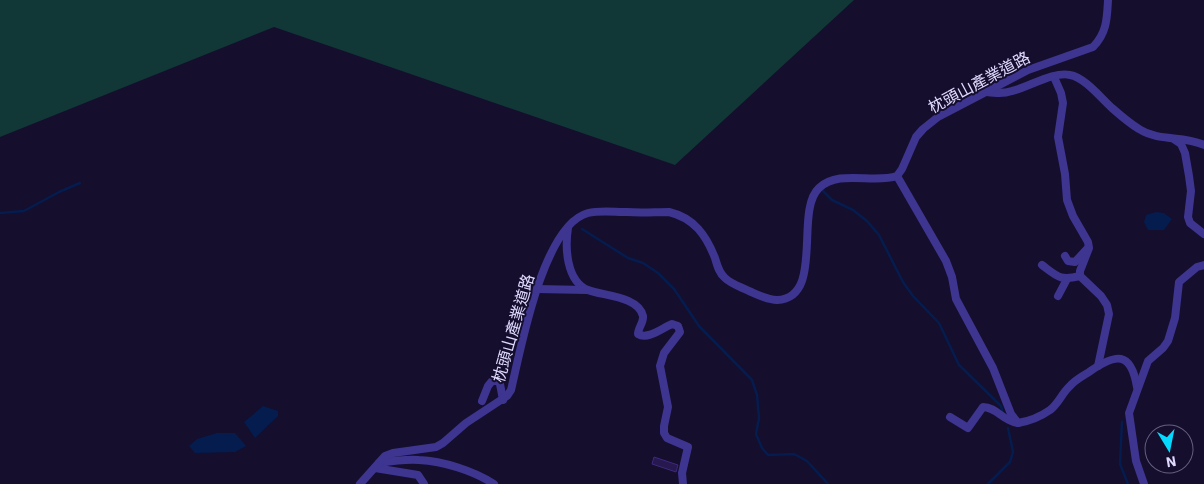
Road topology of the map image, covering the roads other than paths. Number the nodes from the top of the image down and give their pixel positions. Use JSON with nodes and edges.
{"nodes":[{"id":1,"x":1108,"y":0,"type":"edge"},
{"id":2,"x":1054,"y":77,"type":"junction"},
{"id":3,"x":986,"y":92,"type":"junction"},
{"id":4,"x":1175,"y":140,"type":"junction"},
{"id":5,"x":1204,"y":145,"type":"edge"},
{"id":6,"x":897,"y":176,"type":"junction"},
{"id":7,"x":568,"y":226,"type":"junction"},
{"id":8,"x":1204,"y":234,"type":"edge"},
{"id":9,"x":1089,"y":248,"type":"junction"},
{"id":10,"x":1065,"y":256,"type":"dead end"},
{"id":11,"x":1042,"y":265,"type":"dead end"},
{"id":12,"x":1204,"y":265,"type":"edge"},
{"id":13,"x":1080,"y":276,"type":"junction"},
{"id":14,"x":1067,"y":279,"type":"junction"},
{"id":15,"x":537,"y":289,"type":"junction"},
{"id":16,"x":586,"y":290,"type":"junction"},
{"id":17,"x":1058,"y":296,"type":"dead end"},
{"id":18,"x":1098,"y":366,"type":"junction"},
{"id":19,"x":1138,"y":387,"type":"junction"},
{"id":20,"x":503,"y":400,"type":"junction"},
{"id":21,"x":482,"y":401,"type":"dead end"},
{"id":22,"x":950,"y":417,"type":"dead end"},
{"id":23,"x":1018,"y":423,"type":"junction"},
{"id":24,"x":377,"y":465,"type":"junction"},
{"id":25,"x":360,"y":484,"type":"edge"},
{"id":26,"x":424,"y":484,"type":"edge"},
{"id":27,"x":494,"y":484,"type":"edge"},
{"id":28,"x":683,"y":484,"type":"edge"},
{"id":29,"x":1144,"y":484,"type":"edge"}],
"edges":[{"from":1,"to":3,"type":"street","name":"枕頭山產業道路"},
{"from":2,"to":3,"type":"street"},
{"from":2,"to":4,"type":"street"},
{"from":2,"to":9,"type":"street"},
{"from":3,"to":6,"type":"street","name":"枕頭山產業道路"},
{"from":4,"to":5,"type":"street"},
{"from":4,"to":8,"type":"street"},
{"from":6,"to":7,"type":"street","name":"枕頭山產業道路"},
{"from":6,"to":23,"type":"street"},
{"from":7,"to":15,"type":"street","name":"枕頭山產業道路"},
{"from":7,"to":16,"type":"street"},
{"from":9,"to":10,"type":"street"},
{"from":9,"to":13,"type":"street"},
{"from":11,"to":14,"type":"street"},
{"from":12,"to":19,"type":"street"},
{"from":13,"to":14,"type":"street"},
{"from":13,"to":18,"type":"street"},
{"from":14,"to":17,"type":"street"},
{"from":15,"to":16,"type":"street"},
{"from":15,"to":20,"type":"street","name":"枕頭山產業道路"},
{"from":16,"to":28,"type":"street"},
{"from":18,"to":19,"type":"street"},
{"from":18,"to":23,"type":"street"},
{"from":19,"to":29,"type":"street"},
{"from":20,"to":21,"type":"street"},
{"from":20,"to":24,"type":"street","name":"枕頭山產業道路"},
{"from":22,"to":23,"type":"street"},
{"from":24,"to":25,"type":"street","name":"枕頭山產業道路"},
{"from":24,"to":26,"type":"street"},
{"from":24,"to":27,"type":"street"}]}
